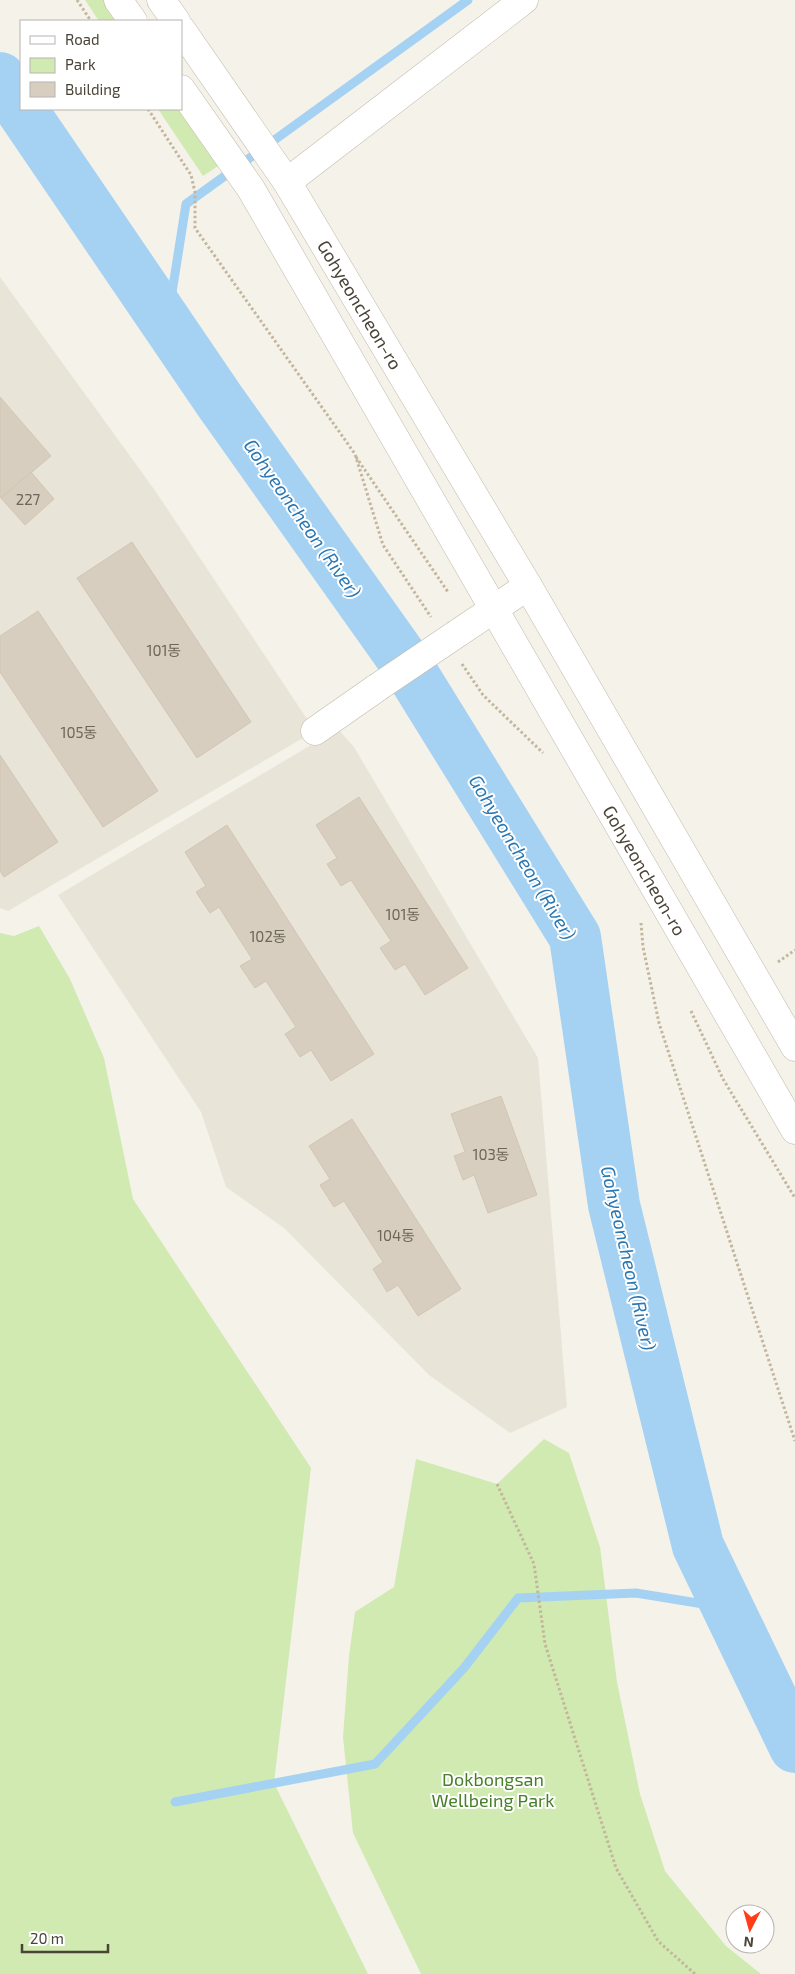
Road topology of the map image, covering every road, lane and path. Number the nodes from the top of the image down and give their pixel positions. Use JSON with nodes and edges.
{"nodes":[{"id":1,"x":77,"y":0,"type":"edge"},
{"id":2,"x":118,"y":0,"type":"edge"},
{"id":3,"x":161,"y":0,"type":"edge"},
{"id":4,"x":524,"y":0,"type":"edge"},
{"id":5,"x":90,"y":20,"type":"edge"},
{"id":6,"x":133,"y":20,"type":"edge"},
{"id":7,"x":175,"y":20,"type":"edge"},
{"id":8,"x":182,"y":30,"type":"edge"},
{"id":9,"x":182,"y":89,"type":"edge"},
{"id":10,"x":149,"y":110,"type":"edge"},
{"id":11,"x":284,"y":177,"type":"junction"},
{"id":12,"x":354,"y":454,"type":"junction"},
{"id":13,"x":383,"y":545,"type":"dead end"},
{"id":14,"x":528,"y":586,"type":"junction"},
{"id":15,"x":495,"y":608,"type":"junction"},
{"id":16,"x":464,"y":629,"type":"junction"},
{"id":17,"x":315,"y":732,"type":"dead end"},
{"id":18,"x":641,"y":921,"type":"dead end"},
{"id":19,"x":690,"y":1009,"type":"dead end"},
{"id":20,"x":795,"y":1047,"type":"edge"},
{"id":21,"x":795,"y":1130,"type":"edge"},
{"id":22,"x":795,"y":1198,"type":"edge"},
{"id":23,"x":795,"y":1441,"type":"edge"},
{"id":24,"x":497,"y":1484,"type":"dead end"},
{"id":25,"x":695,"y":1974,"type":"edge"}],
"edges":[{"from":1,"to":5,"type":"path"},
{"from":2,"to":6,"type":"street"},
{"from":3,"to":7,"type":"street"},
{"from":4,"to":11,"type":"street"},
{"from":8,"to":11,"type":"street","name":"Gohyeoncheon-ro"},
{"from":9,"to":15,"type":"street","name":"Gohyeoncheon-ro"},
{"from":10,"to":12,"type":"path"},
{"from":11,"to":14,"type":"street","name":"Gohyeoncheon-ro"},
{"from":12,"to":13,"type":"path"},
{"from":12,"to":16,"type":"path"},
{"from":14,"to":15,"type":"street"},
{"from":14,"to":20,"type":"street","name":"Gohyeoncheon-ro"},
{"from":15,"to":16,"type":"street"},
{"from":15,"to":21,"type":"street","name":"Gohyeoncheon-ro"},
{"from":16,"to":17,"type":"street","bridge":true},
{"from":18,"to":23,"type":"path"},
{"from":19,"to":22,"type":"path"},
{"from":24,"to":25,"type":"path"}]}
